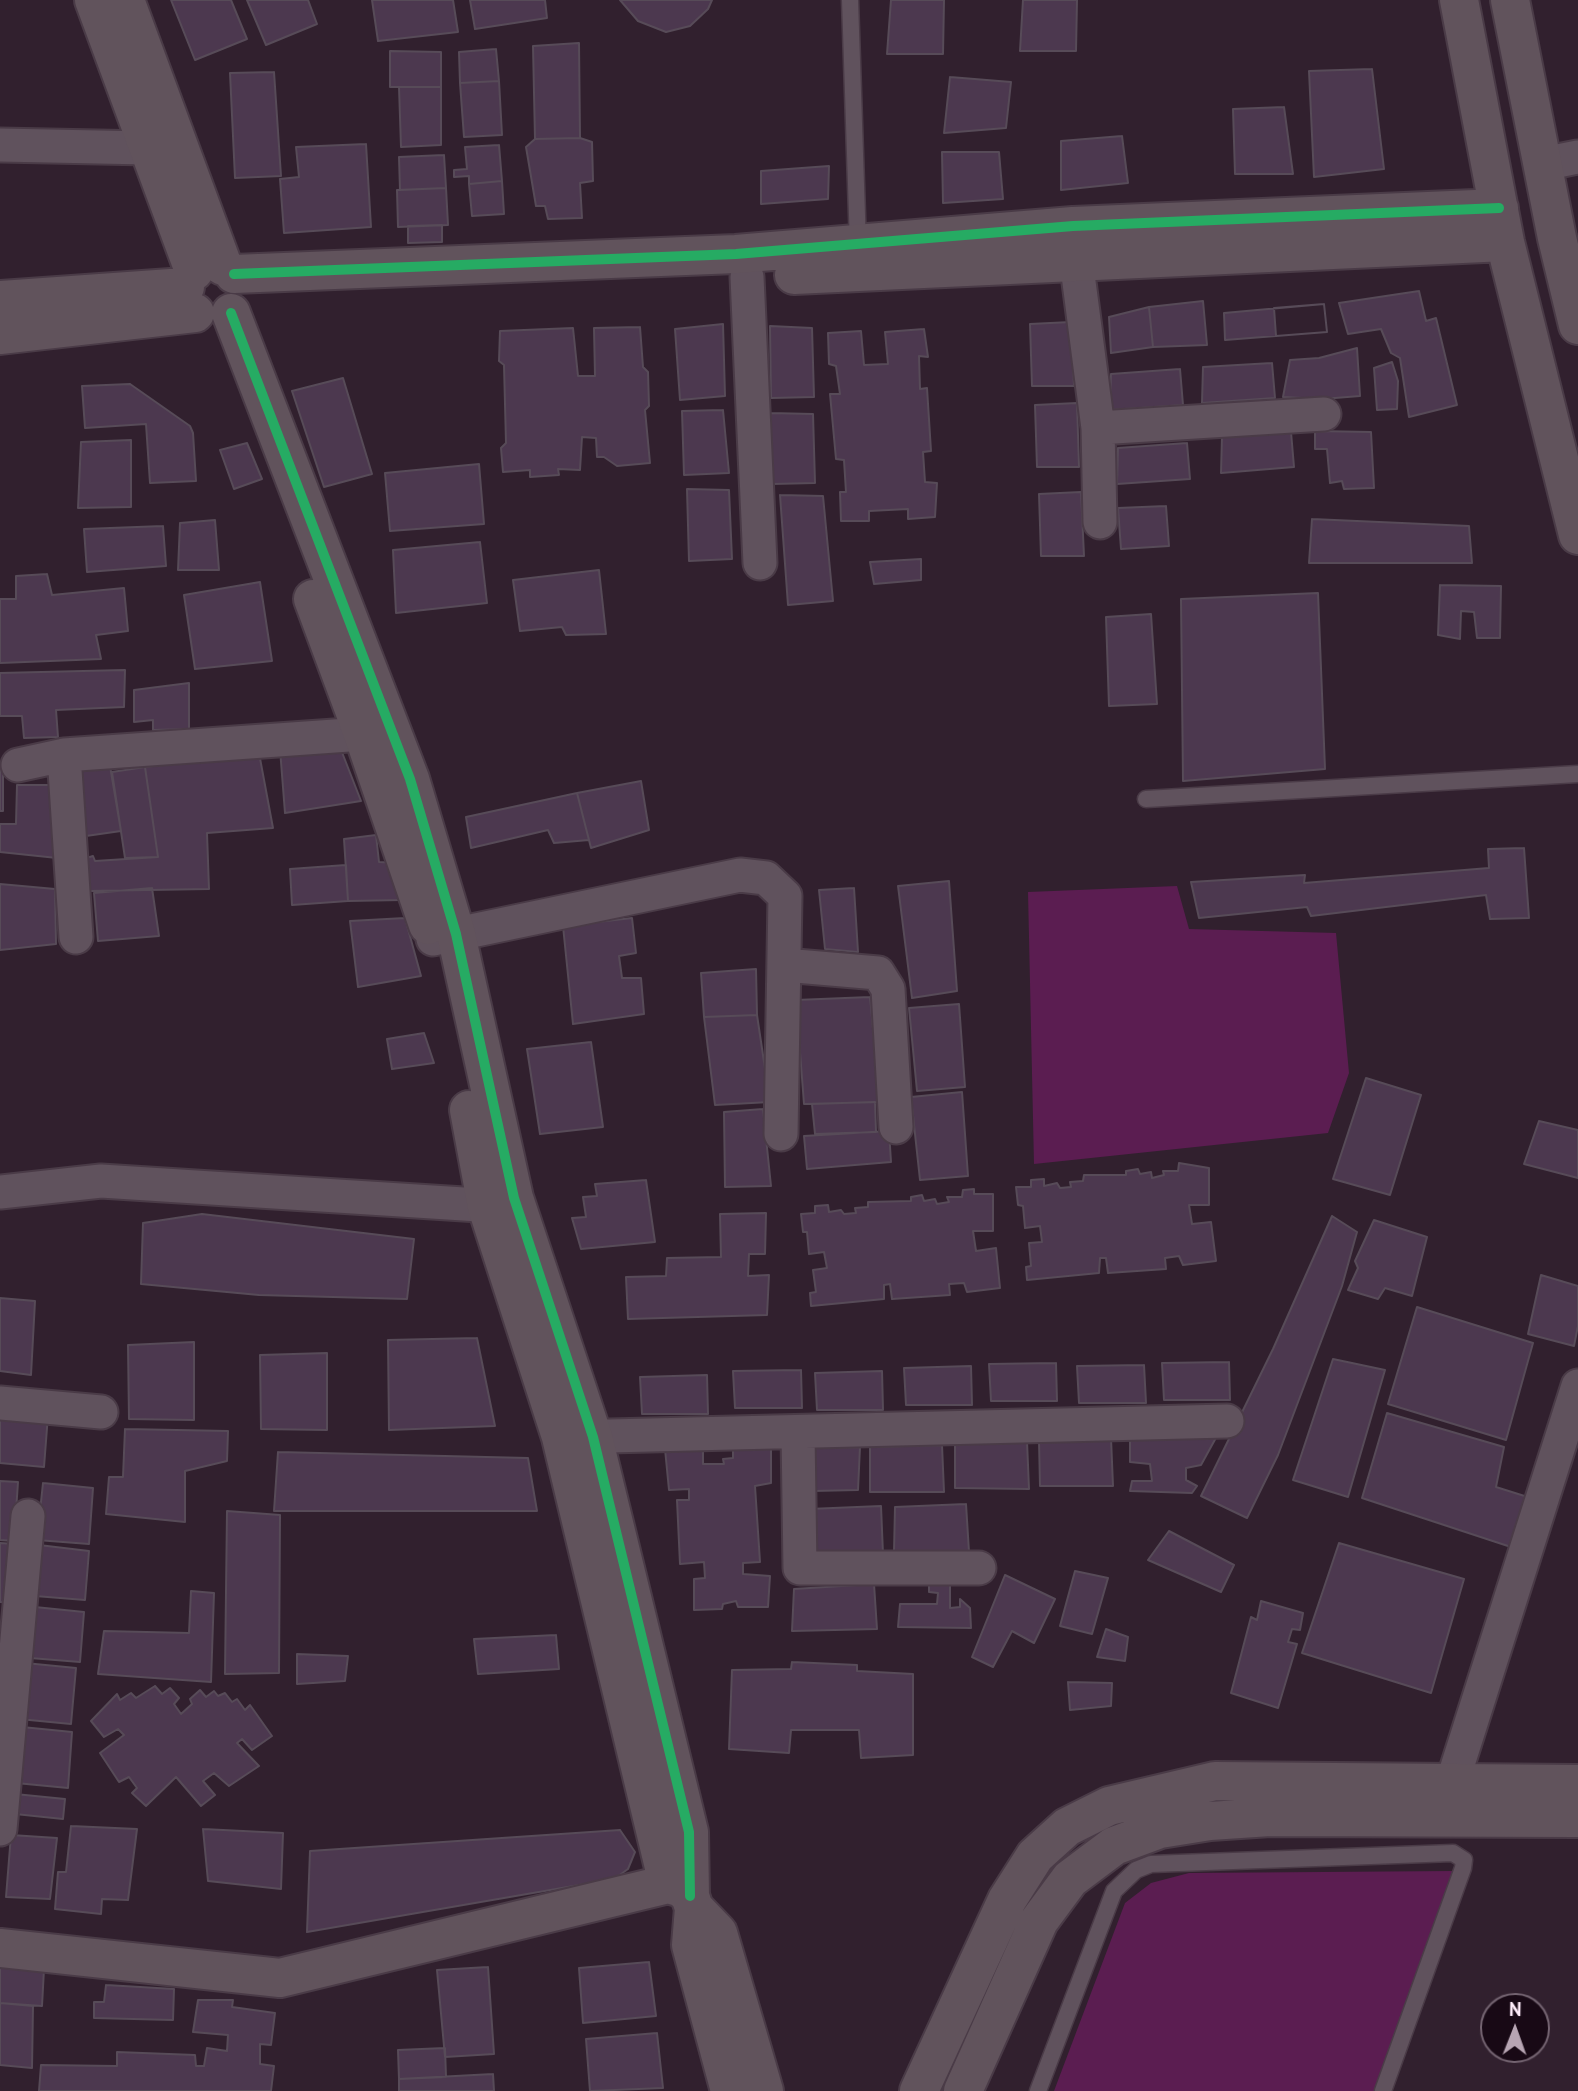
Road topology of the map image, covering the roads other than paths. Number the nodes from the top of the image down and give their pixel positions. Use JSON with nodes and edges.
{"nodes":[{"id":1,"x":94,"y":0,"type":"edge"},
{"id":2,"x":125,"y":0,"type":"edge"},
{"id":3,"x":850,"y":0,"type":"edge"},
{"id":4,"x":1459,"y":0,"type":"edge"},
{"id":5,"x":1510,"y":0,"type":"edge"},
{"id":6,"x":0,"y":145,"type":"edge"},
{"id":7,"x":148,"y":148,"type":"junction"},
{"id":8,"x":1560,"y":161,"type":"edge"},
{"id":9,"x":1502,"y":225,"type":"junction"},
{"id":10,"x":1074,"y":244,"type":"junction"},
{"id":11,"x":859,"y":258,"type":"junction"},
{"id":12,"x":747,"y":277,"type":"junction"},
{"id":13,"x":214,"y":293,"type":"junction"},
{"id":14,"x":0,"y":300,"type":"edge"},
{"id":15,"x":1578,"y":325,"type":"edge"},
{"id":16,"x":0,"y":335,"type":"edge"},
{"id":17,"x":1324,"y":414,"type":"dead end"},
{"id":18,"x":1098,"y":428,"type":"junction"},
{"id":19,"x":1100,"y":522,"type":"dead end"},
{"id":20,"x":1578,"y":535,"type":"edge"},
{"id":21,"x":760,"y":563,"type":"dead end"},
{"id":22,"x":363,"y":734,"type":"junction"},
{"id":23,"x":64,"y":755,"type":"junction"},
{"id":24,"x":18,"y":765,"type":"dead end"},
{"id":25,"x":1578,"y":774,"type":"edge"},
{"id":26,"x":1146,"y":799,"type":"dead end"},
{"id":27,"x":444,"y":936,"type":"junction"},
{"id":28,"x":76,"y":937,"type":"dead end"},
{"id":29,"x":784,"y":965,"type":"junction"},
{"id":30,"x":896,"y":1127,"type":"dead end"},
{"id":31,"x":781,"y":1134,"type":"dead end"},
{"id":32,"x":0,"y":1192,"type":"edge"},
{"id":33,"x":502,"y":1207,"type":"junction"},
{"id":34,"x":1578,"y":1386,"type":"edge"},
{"id":35,"x":0,"y":1403,"type":"edge"},
{"id":36,"x":100,"y":1412,"type":"dead end"},
{"id":37,"x":1227,"y":1421,"type":"dead end"},
{"id":38,"x":798,"y":1433,"type":"junction"},
{"id":39,"x":577,"y":1437,"type":"junction"},
{"id":40,"x":28,"y":1516,"type":"dead end"},
{"id":41,"x":979,"y":1568,"type":"dead end"},
{"id":42,"x":1452,"y":1783,"type":"junction"},
{"id":43,"x":1578,"y":1784,"type":"edge"},
{"id":44,"x":1578,"y":1818,"type":"edge"},
{"id":45,"x":0,"y":1829,"type":"edge"},
{"id":46,"x":684,"y":1896,"type":"junction"},
{"id":47,"x":0,"y":1948,"type":"edge"},
{"id":48,"x":730,"y":2091,"type":"edge"},
{"id":49,"x":764,"y":2091,"type":"edge"},
{"id":50,"x":919,"y":2091,"type":"edge"},
{"id":51,"x":963,"y":2091,"type":"edge"},
{"id":52,"x":1038,"y":2091,"type":"edge"},
{"id":53,"x":1383,"y":2091,"type":"edge"}],
"edges":[{"from":1,"to":7,"type":"street"},
{"from":2,"to":13,"type":"street"},
{"from":3,"to":11,"type":"lane"},
{"from":4,"to":9,"type":"street"},
{"from":5,"to":8,"type":"street"},
{"from":6,"to":7,"type":"street"},
{"from":7,"to":13,"type":"street"},
{"from":8,"to":15,"type":"street"},
{"from":9,"to":10,"type":"street"},
{"from":9,"to":20,"type":"street"},
{"from":10,"to":11,"type":"street"},
{"from":10,"to":18,"type":"street"},
{"from":11,"to":12,"type":"street"},
{"from":11,"to":13,"type":"street"},
{"from":12,"to":13,"type":"street"},
{"from":12,"to":21,"type":"street"},
{"from":13,"to":14,"type":"street"},
{"from":13,"to":16,"type":"street"},
{"from":13,"to":22,"type":"street"},
{"from":13,"to":27,"type":"street"},
{"from":17,"to":18,"type":"street"},
{"from":18,"to":19,"type":"street"},
{"from":22,"to":23,"type":"street"},
{"from":22,"to":27,"type":"street"},
{"from":23,"to":24,"type":"street"},
{"from":23,"to":28,"type":"street"},
{"from":25,"to":26,"type":"lane"},
{"from":27,"to":29,"type":"street"},
{"from":27,"to":33,"type":"street"},
{"from":29,"to":30,"type":"street"},
{"from":29,"to":31,"type":"street"},
{"from":32,"to":33,"type":"street"},
{"from":33,"to":39,"type":"street"},
{"from":34,"to":42,"type":"street"},
{"from":35,"to":36,"type":"street"},
{"from":37,"to":38,"type":"street"},
{"from":38,"to":39,"type":"street"},
{"from":38,"to":41,"type":"street"},
{"from":39,"to":46,"type":"street"},
{"from":40,"to":45,"type":"street"},
{"from":42,"to":43,"type":"street"},
{"from":42,"to":50,"type":"street"},
{"from":44,"to":51,"type":"street"},
{"from":46,"to":47,"type":"street"},
{"from":46,"to":48,"type":"street"},
{"from":46,"to":49,"type":"street"},
{"from":52,"to":53,"type":"lane"}]}
